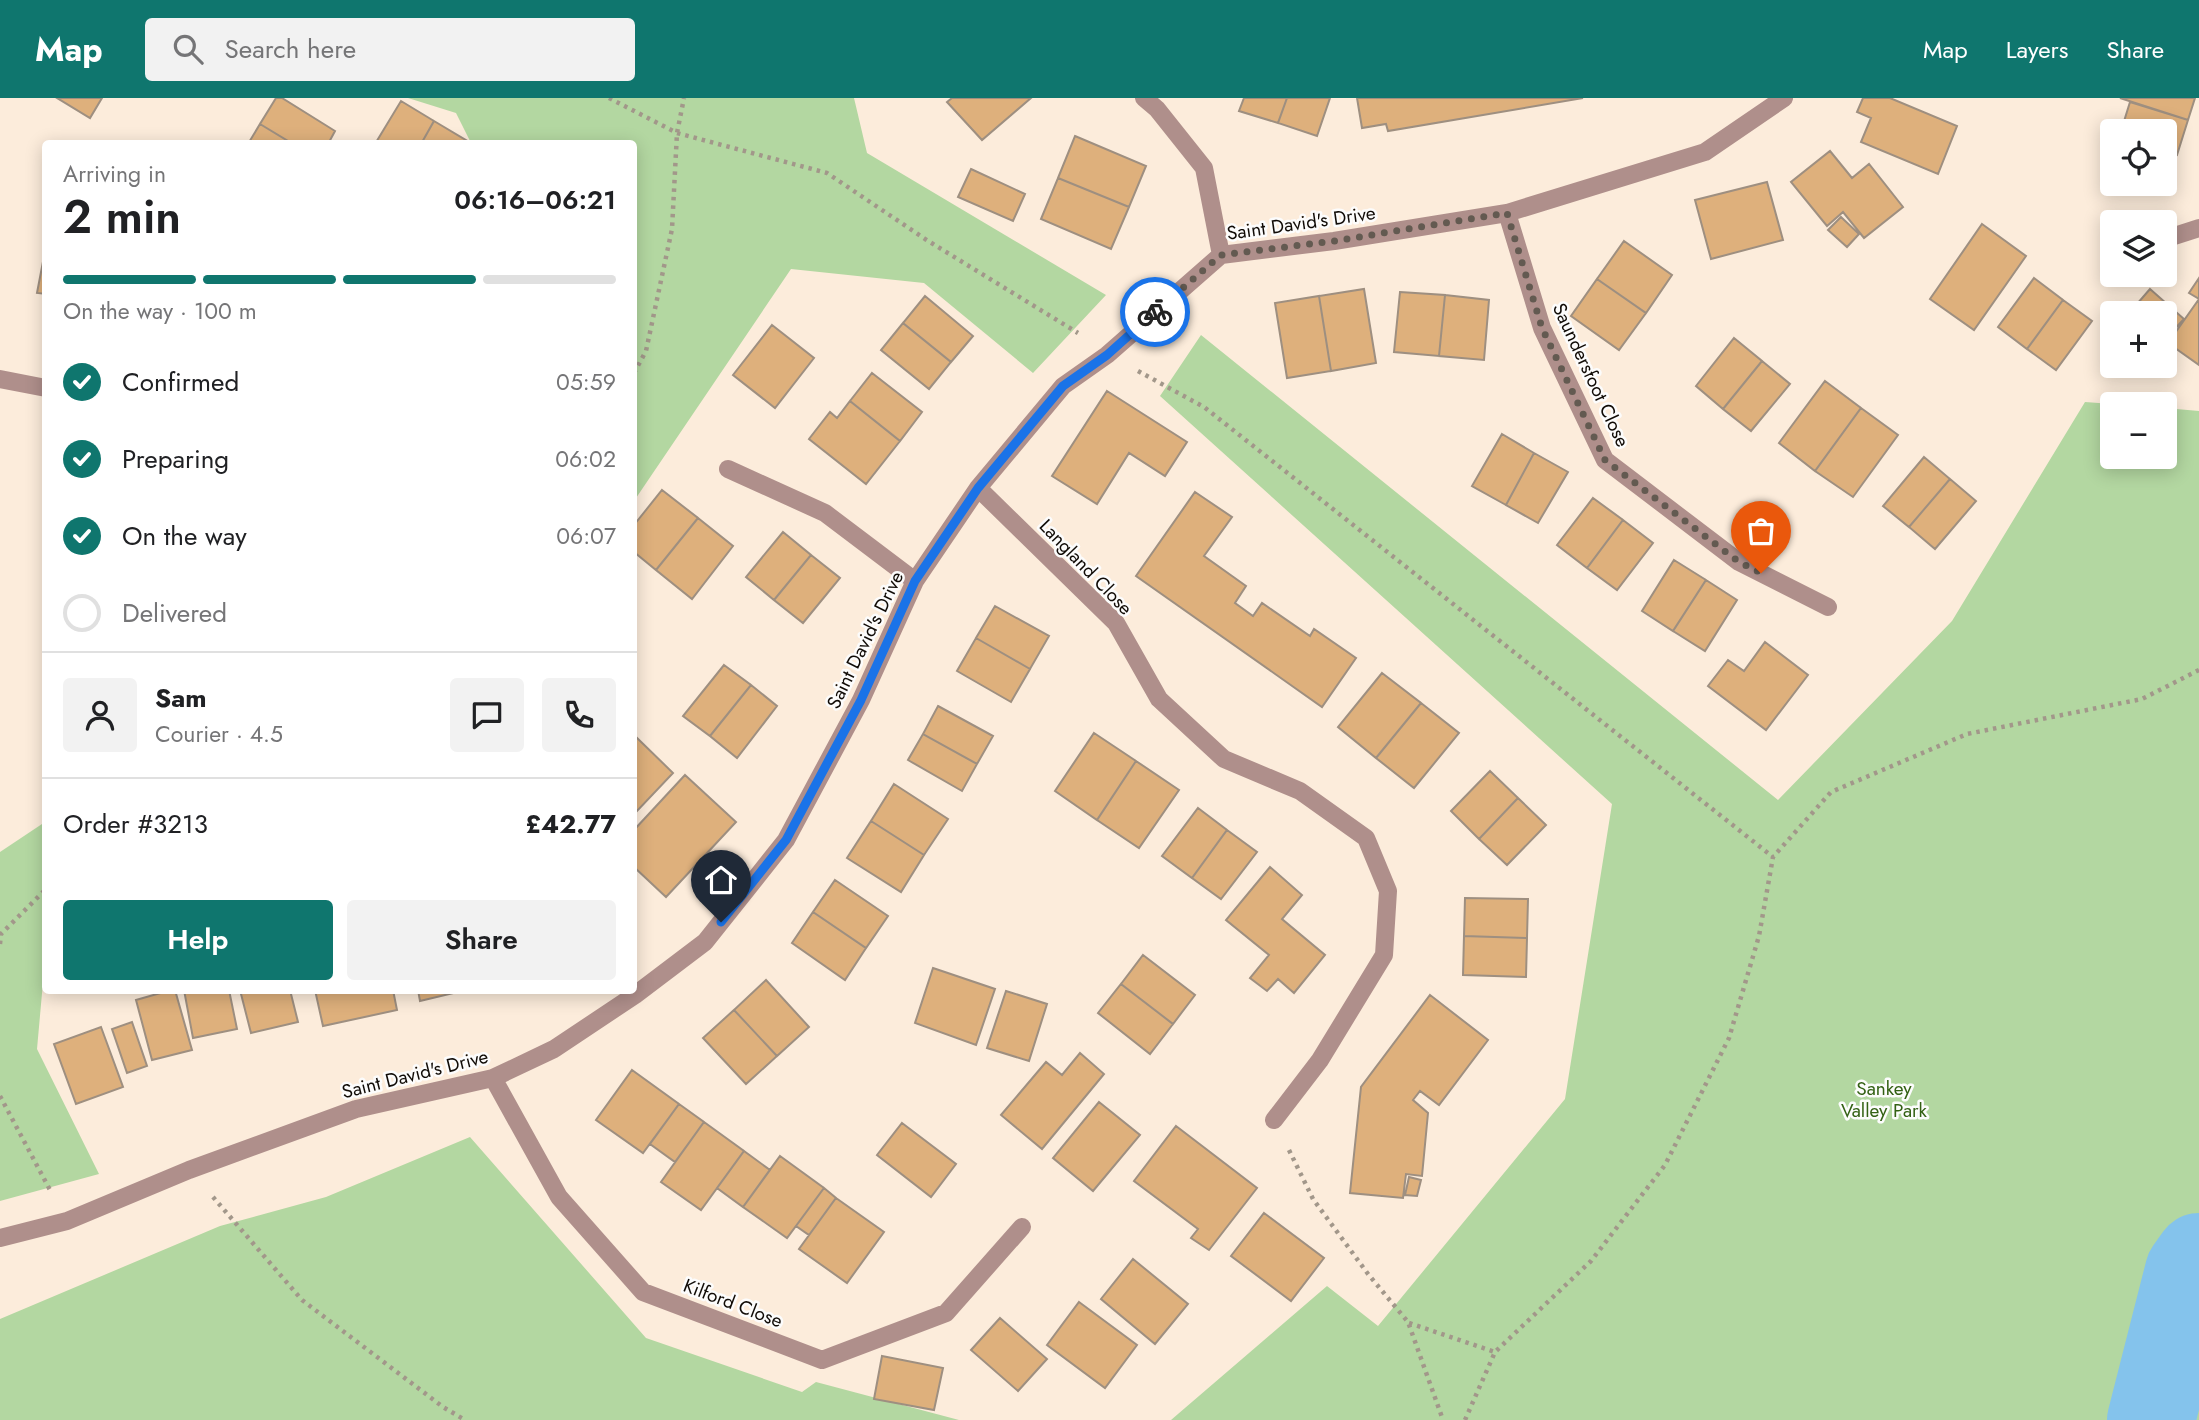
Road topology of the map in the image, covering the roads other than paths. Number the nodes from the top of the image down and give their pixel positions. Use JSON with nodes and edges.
{"nodes":[{"id":1,"x":1144,"y":98,"type":"edge"},
{"id":2,"x":1784,"y":98,"type":"edge"},
{"id":3,"x":1507,"y":213,"type":"junction"},
{"id":4,"x":2199,"y":228,"type":"edge"},
{"id":5,"x":2177,"y":235,"type":"edge"},
{"id":6,"x":1221,"y":255,"type":"junction"},
{"id":7,"x":0,"y":379,"type":"edge"},
{"id":8,"x":42,"y":387,"type":"edge"},
{"id":9,"x":728,"y":469,"type":"dead end"},
{"id":10,"x":978,"y":488,"type":"junction"},
{"id":11,"x":915,"y":581,"type":"junction"},
{"id":12,"x":1828,"y":607,"type":"dead end"},
{"id":13,"x":637,"y":991,"type":"edge"},
{"id":14,"x":633,"y":994,"type":"edge"},
{"id":15,"x":492,"y":1078,"type":"junction"},
{"id":16,"x":1274,"y":1119,"type":"road end"},
{"id":17,"x":1022,"y":1227,"type":"dead end"},
{"id":18,"x":0,"y":1238,"type":"edge"}],
"edges":[{"from":1,"to":6,"type":"street"},
{"from":2,"to":3,"type":"street","name":"Saint David's Drive"},
{"from":3,"to":6,"type":"street","name":"Saint David's Drive"},
{"from":3,"to":12,"type":"street","name":"Saundersfoot Close"},
{"from":4,"to":5,"type":"street"},
{"from":6,"to":10,"type":"street","name":"Saint David's Drive"},
{"from":7,"to":8,"type":"street"},
{"from":9,"to":11,"type":"street"},
{"from":10,"to":11,"type":"street","name":"Saint David's Drive"},
{"from":10,"to":16,"type":"street","name":"Langland Close"},
{"from":11,"to":13,"type":"street","name":"Saint David's Drive"},
{"from":14,"to":15,"type":"street","name":"Saint David's Drive"},
{"from":15,"to":17,"type":"street","name":"Kilford Close"},
{"from":15,"to":18,"type":"street","name":"Saint David's Drive"}]}
